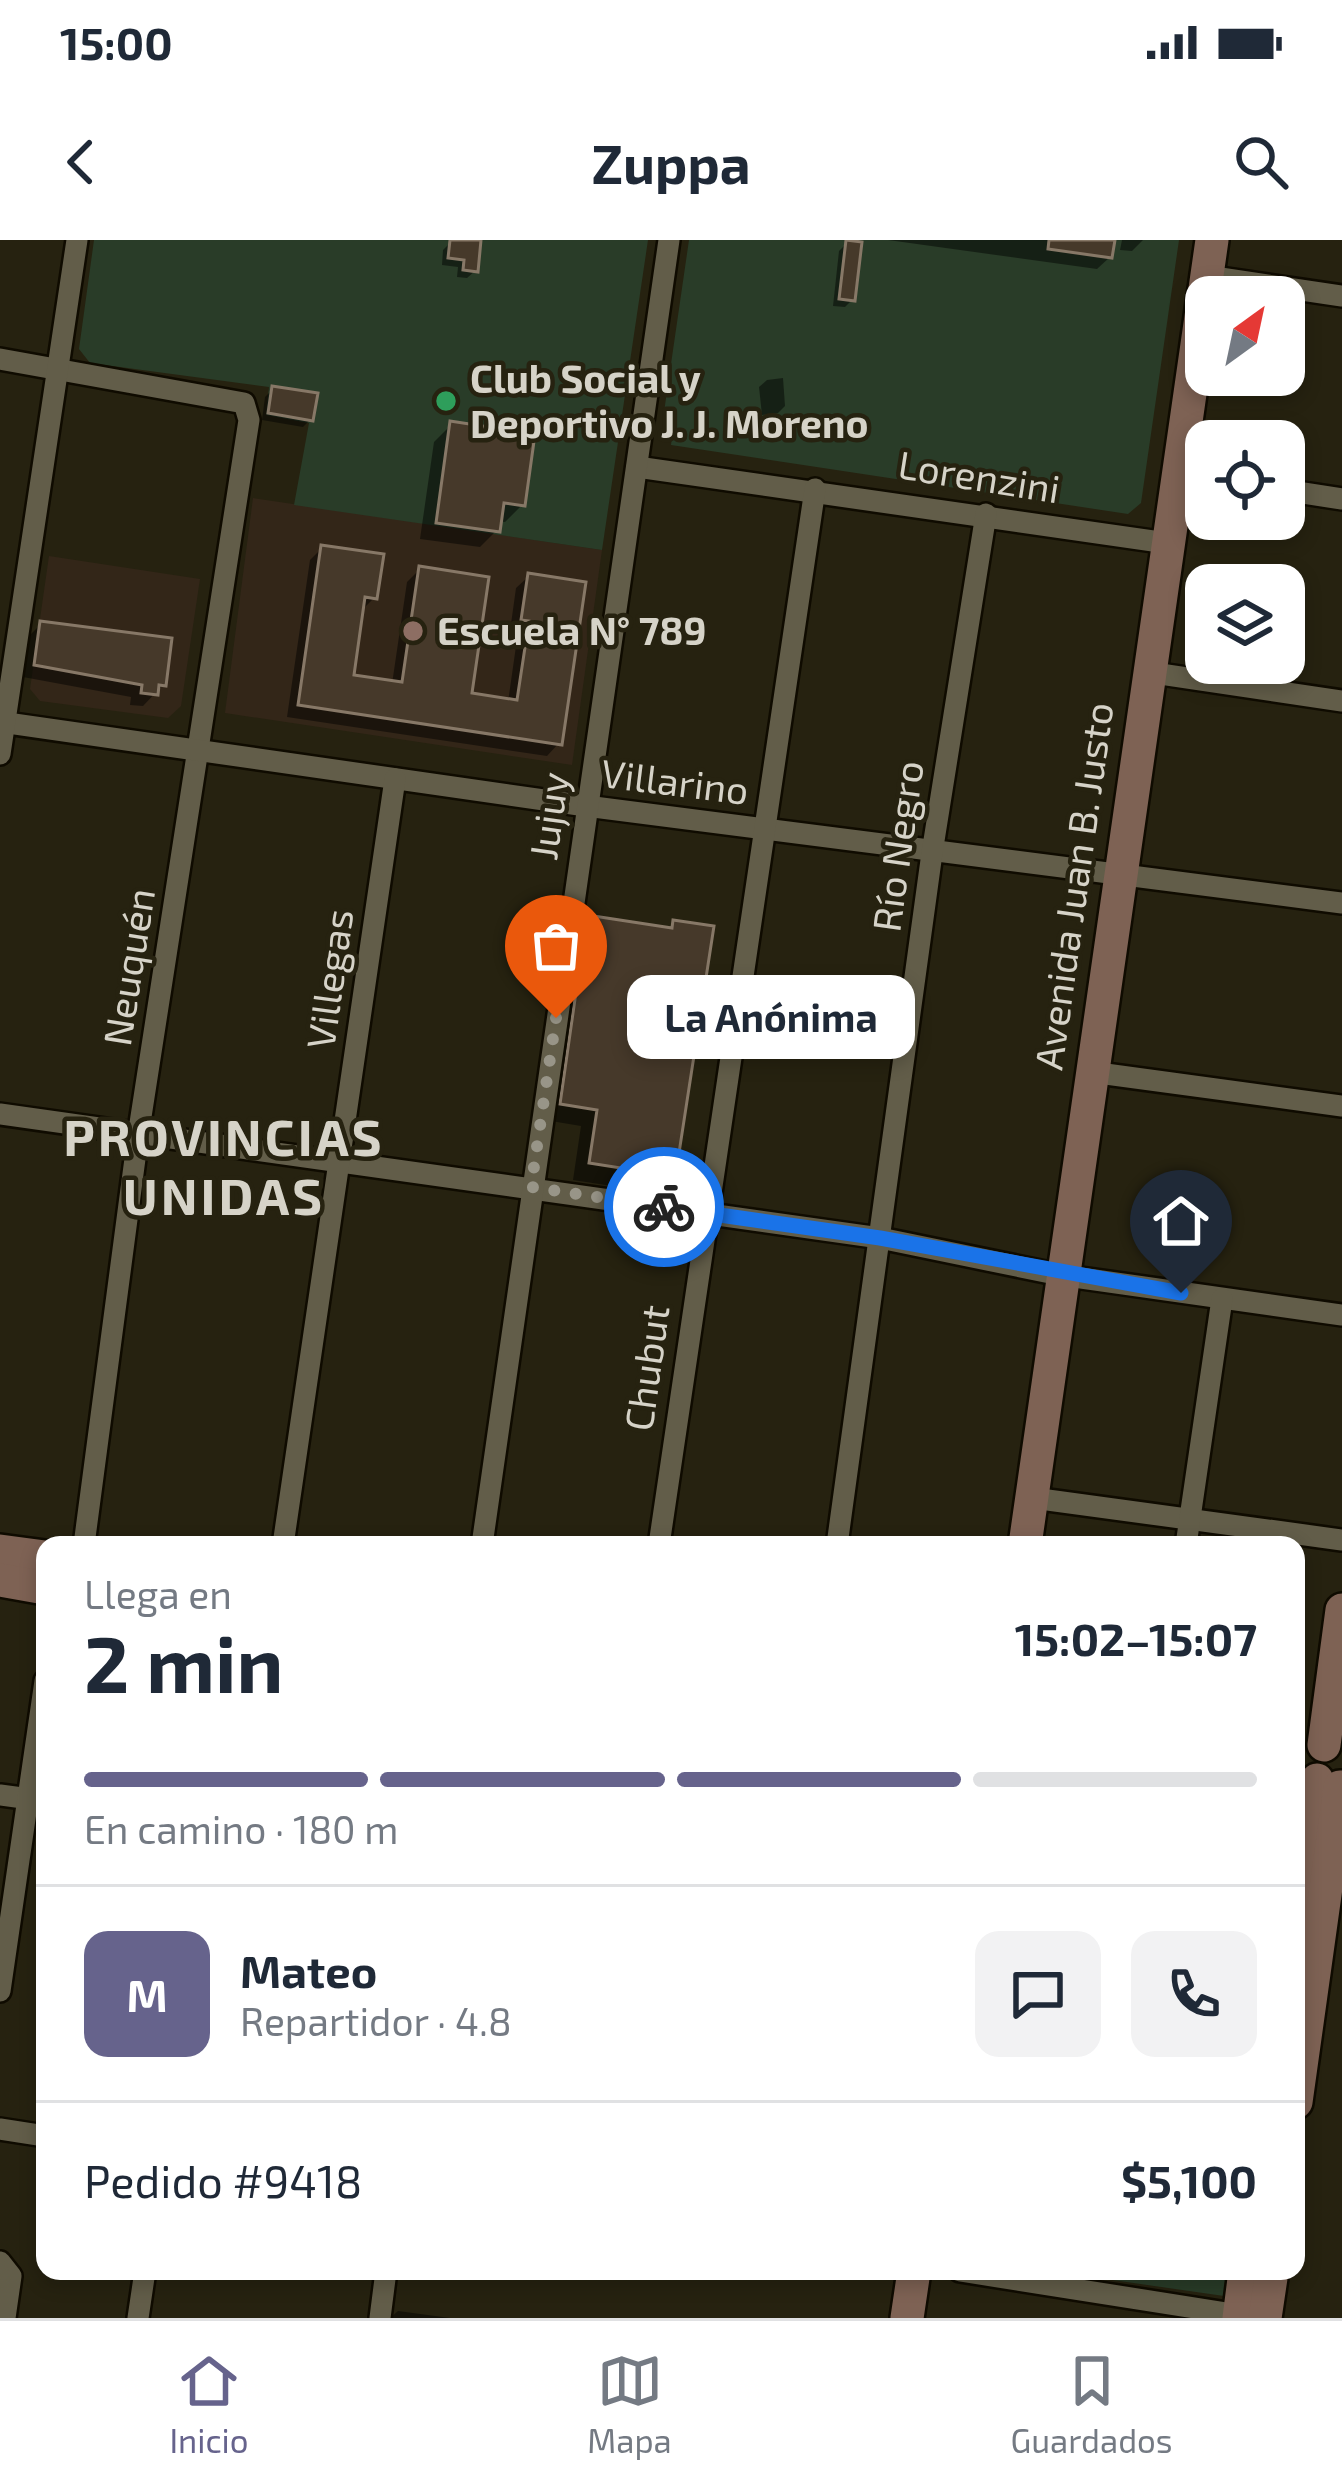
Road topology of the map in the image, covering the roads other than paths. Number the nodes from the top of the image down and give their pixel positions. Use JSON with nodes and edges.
{"nodes":[{"id":1,"x":77,"y":240,"type":"edge"},
{"id":2,"x":669,"y":240,"type":"edge"},
{"id":3,"x":1212,"y":240,"type":"edge"},
{"id":4,"x":1207,"y":276,"type":"edge"},
{"id":5,"x":1305,"y":291,"type":"edge"},
{"id":6,"x":1342,"y":296,"type":"edge"},
{"id":7,"x":0,"y":359,"type":"edge"},
{"id":8,"x":57,"y":372,"type":"junction"},
{"id":9,"x":637,"y":467,"type":"junction"},
{"id":10,"x":815,"y":489,"type":"junction"},
{"id":11,"x":1305,"y":493,"type":"edge"},
{"id":12,"x":1185,"y":495,"type":"edge"},
{"id":13,"x":1342,"y":499,"type":"edge"},
{"id":14,"x":986,"y":514,"type":"junction"},
{"id":15,"x":1167,"y":543,"type":"junction"},
{"id":16,"x":1147,"y":673,"type":"junction"},
{"id":17,"x":1342,"y":701,"type":"edge"},
{"id":18,"x":3,"y":723,"type":"edge"},
{"id":19,"x":200,"y":751,"type":"junction"},
{"id":20,"x":0,"y":754,"type":"edge"},
{"id":21,"x":395,"y":779,"type":"junction"},
{"id":22,"x":586,"y":806,"type":"junction"},
{"id":23,"x":761,"y":829,"type":"junction"},
{"id":24,"x":932,"y":853,"type":"junction"},
{"id":25,"x":1118,"y":871,"type":"junction"},
{"id":26,"x":1342,"y":904,"type":"edge"},
{"id":27,"x":1091,"y":1072,"type":"junction"},
{"id":28,"x":1342,"y":1106,"type":"edge"},
{"id":29,"x":0,"y":1114,"type":"edge"},
{"id":30,"x":138,"y":1136,"type":"junction"},
{"id":31,"x":340,"y":1162,"type":"junction"},
{"id":32,"x":531,"y":1187,"type":"junction"},
{"id":33,"x":704,"y":1213,"type":"junction"},
{"id":34,"x":880,"y":1238,"type":"junction"},
{"id":35,"x":1060,"y":1274,"type":"junction"},
{"id":36,"x":1222,"y":1299,"type":"junction"},
{"id":37,"x":1342,"y":1315,"type":"edge"},
{"id":38,"x":1033,"y":1498,"type":"junction"},
{"id":39,"x":1190,"y":1516,"type":"junction"},
{"id":40,"x":85,"y":1536,"type":"edge"},
{"id":41,"x":284,"y":1536,"type":"edge"},
{"id":42,"x":483,"y":1536,"type":"edge"},
{"id":43,"x":660,"y":1536,"type":"edge"},
{"id":44,"x":838,"y":1536,"type":"edge"},
{"id":45,"x":1027,"y":1536,"type":"edge"},
{"id":46,"x":1187,"y":1536,"type":"edge"},
{"id":47,"x":1342,"y":1540,"type":"edge"},
{"id":48,"x":0,"y":1551,"type":"edge"},
{"id":49,"x":36,"y":1556,"type":"edge"},
{"id":50,"x":0,"y":1580,"type":"edge"},
{"id":51,"x":36,"y":1586,"type":"edge"},
{"id":52,"x":1342,"y":1610,"type":"edge"},
{"id":53,"x":1324,"y":1766,"type":"edge"},
{"id":54,"x":0,"y":1795,"type":"edge"},
{"id":55,"x":36,"y":1800,"type":"edge"},
{"id":56,"x":1305,"y":1870,"type":"edge"},
{"id":57,"x":0,"y":1991,"type":"edge"},
{"id":58,"x":1305,"y":1992,"type":"edge"},
{"id":59,"x":0,"y":2129,"type":"edge"},
{"id":60,"x":36,"y":2135,"type":"edge"},
{"id":61,"x":0,"y":2262,"type":"edge"},
{"id":62,"x":144,"y":2280,"type":"edge"},
{"id":63,"x":385,"y":2280,"type":"edge"},
{"id":64,"x":913,"y":2280,"type":"edge"},
{"id":65,"x":1017,"y":2280,"type":"edge"},
{"id":66,"x":1246,"y":2280,"type":"edge"},
{"id":67,"x":1268,"y":2280,"type":"edge"},
{"id":68,"x":1250,"y":2317,"type":"edge"},
{"id":69,"x":5,"y":2318,"type":"edge"},
{"id":70,"x":138,"y":2318,"type":"edge"},
{"id":71,"x":380,"y":2318,"type":"edge"},
{"id":72,"x":907,"y":2318,"type":"edge"}],
"edges":[{"from":1,"to":8,"type":"street"},
{"from":2,"to":9,"type":"street","name":"Jujuy"},
{"from":3,"to":4,"type":"main road","name":"Avenida Juan B. Justo"},
{"from":5,"to":6,"type":"street"},
{"from":7,"to":8,"type":"street"},
{"from":8,"to":18,"type":"street"},
{"from":8,"to":19,"type":"street","name":"Neuquén"},
{"from":9,"to":10,"type":"street","name":"Lorenzini"},
{"from":9,"to":22,"type":"street","name":"Jujuy"},
{"from":10,"to":14,"type":"street","name":"Lorenzini"},
{"from":10,"to":23,"type":"street","name":"Chubut"},
{"from":11,"to":13,"type":"street"},
{"from":12,"to":15,"type":"main road","name":"Avenida Juan B. Justo"},
{"from":14,"to":15,"type":"street","name":"Lorenzini"},
{"from":14,"to":24,"type":"street","name":"Río Negro"},
{"from":15,"to":16,"type":"main road","name":"Avenida Juan B. Justo"},
{"from":16,"to":17,"type":"street"},
{"from":16,"to":25,"type":"main road","name":"Avenida Juan B. Justo"},
{"from":18,"to":19,"type":"street","name":"Villarino"},
{"from":18,"to":20,"type":"street"},
{"from":19,"to":21,"type":"street","name":"Villarino"},
{"from":19,"to":30,"type":"street","name":"Neuquén"},
{"from":21,"to":22,"type":"street","name":"Villarino"},
{"from":21,"to":31,"type":"street","name":"Villegas"},
{"from":22,"to":23,"type":"street","name":"Villarino"},
{"from":22,"to":32,"type":"street","name":"Jujuy"},
{"from":23,"to":24,"type":"street","name":"Villarino"},
{"from":23,"to":33,"type":"street","name":"Chubut"},
{"from":24,"to":25,"type":"street","name":"Villarino"},
{"from":24,"to":34,"type":"street","name":"Río Negro"},
{"from":25,"to":26,"type":"street","name":"Villarino"},
{"from":25,"to":27,"type":"main road","name":"Avenida Juan B. Justo"},
{"from":27,"to":28,"type":"street"},
{"from":27,"to":35,"type":"main road","name":"Avenida Juan B. Justo"},
{"from":29,"to":30,"type":"street"},
{"from":30,"to":31,"type":"street"},
{"from":30,"to":40,"type":"street","name":"Neuquén"},
{"from":31,"to":32,"type":"street"},
{"from":31,"to":41,"type":"street","name":"Villegas"},
{"from":32,"to":33,"type":"street"},
{"from":32,"to":42,"type":"street","name":"Jujuy"},
{"from":33,"to":34,"type":"street"},
{"from":33,"to":43,"type":"street","name":"Chubut"},
{"from":34,"to":35,"type":"street"},
{"from":34,"to":44,"type":"street","name":"Río Negro"},
{"from":35,"to":36,"type":"street"},
{"from":35,"to":38,"type":"main road","name":"Avenida Juan B. Justo"},
{"from":36,"to":37,"type":"street"},
{"from":36,"to":39,"type":"street"},
{"from":38,"to":39,"type":"street"},
{"from":38,"to":45,"type":"main road","name":"Avenida Juan B. Justo"},
{"from":39,"to":46,"type":"street"},
{"from":39,"to":47,"type":"street"},
{"from":48,"to":49,"type":"main road"},
{"from":50,"to":51,"type":"main road"},
{"from":52,"to":53,"type":"main road"},
{"from":53,"to":56,"type":"main road"},
{"from":53,"to":58,"type":"main road"},
{"from":54,"to":55,"type":"street"},
{"from":55,"to":57,"type":"street"},
{"from":59,"to":60,"type":"street"},
{"from":61,"to":69,"type":"street"},
{"from":62,"to":70,"type":"street"},
{"from":63,"to":71,"type":"street"},
{"from":64,"to":72,"type":"main road"},
{"from":65,"to":68,"type":"street"},
{"from":66,"to":68,"type":"main road"},
{"from":67,"to":68,"type":"main road"}]}
